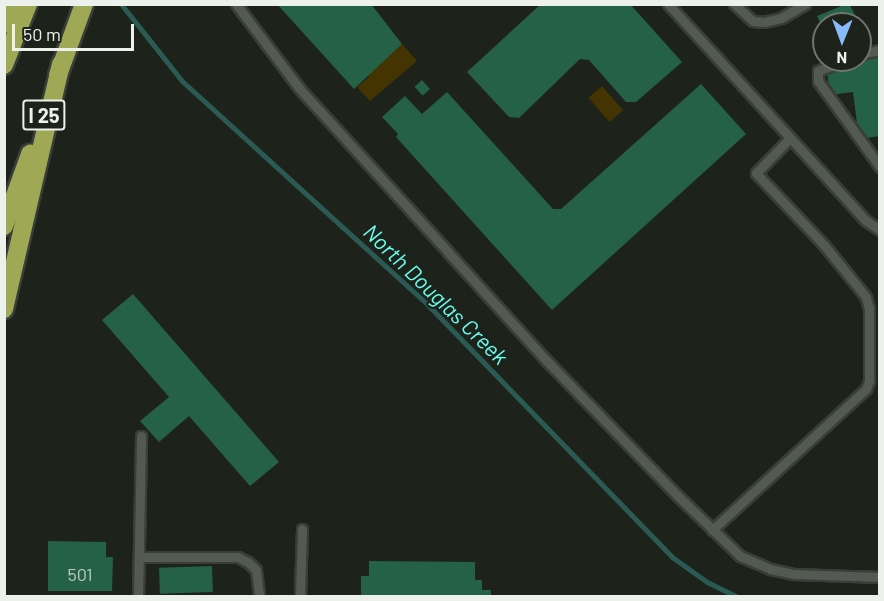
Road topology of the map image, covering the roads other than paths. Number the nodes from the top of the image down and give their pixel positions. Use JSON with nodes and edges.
{"nodes":[{"id":1,"x":14,"y":4,"type":"edge"},
{"id":2,"x":28,"y":4,"type":"edge"},
{"id":3,"x":84,"y":4,"type":"edge"},
{"id":4,"x":236,"y":4,"type":"edge"},
{"id":5,"x":668,"y":4,"type":"edge"},
{"id":6,"x":734,"y":4,"type":"edge"},
{"id":7,"x":805,"y":4,"type":"edge"},
{"id":8,"x":4,"y":24,"type":"edge"},
{"id":9,"x":61,"y":64,"type":"junction"},
{"id":10,"x":4,"y":65,"type":"edge"},
{"id":11,"x":818,"y":72,"type":"edge"},
{"id":12,"x":790,"y":138,"type":"junction"},
{"id":13,"x":879,"y":167,"type":"edge"},
{"id":14,"x":4,"y":226,"type":"edge"},
{"id":15,"x":879,"y":230,"type":"edge"},
{"id":16,"x":4,"y":309,"type":"edge"},
{"id":17,"x":141,"y":436,"type":"dead end"},
{"id":18,"x":302,"y":529,"type":"dead end"},
{"id":19,"x":712,"y":530,"type":"junction"},
{"id":20,"x":139,"y":557,"type":"junction"},
{"id":21,"x":879,"y":577,"type":"edge"},
{"id":22,"x":138,"y":597,"type":"edge"},
{"id":23,"x":258,"y":597,"type":"edge"},
{"id":24,"x":300,"y":597,"type":"edge"}],
"edges":[{"from":1,"to":8,"type":"highway"},
{"from":2,"to":10,"type":"highway"},
{"from":3,"to":9,"type":"highway","number":"I 25"},
{"from":4,"to":19,"type":"lane"},
{"from":5,"to":12,"type":"lane"},
{"from":6,"to":7,"type":"lane"},
{"from":9,"to":14,"type":"highway","number":"I 25"},
{"from":9,"to":16,"type":"highway"},
{"from":11,"to":13,"type":"lane"},
{"from":12,"to":15,"type":"lane"},
{"from":12,"to":19,"type":"lane"},
{"from":17,"to":20,"type":"lane"},
{"from":18,"to":24,"type":"lane"},
{"from":19,"to":21,"type":"lane"},
{"from":20,"to":22,"type":"lane"},
{"from":20,"to":23,"type":"lane"}]}
